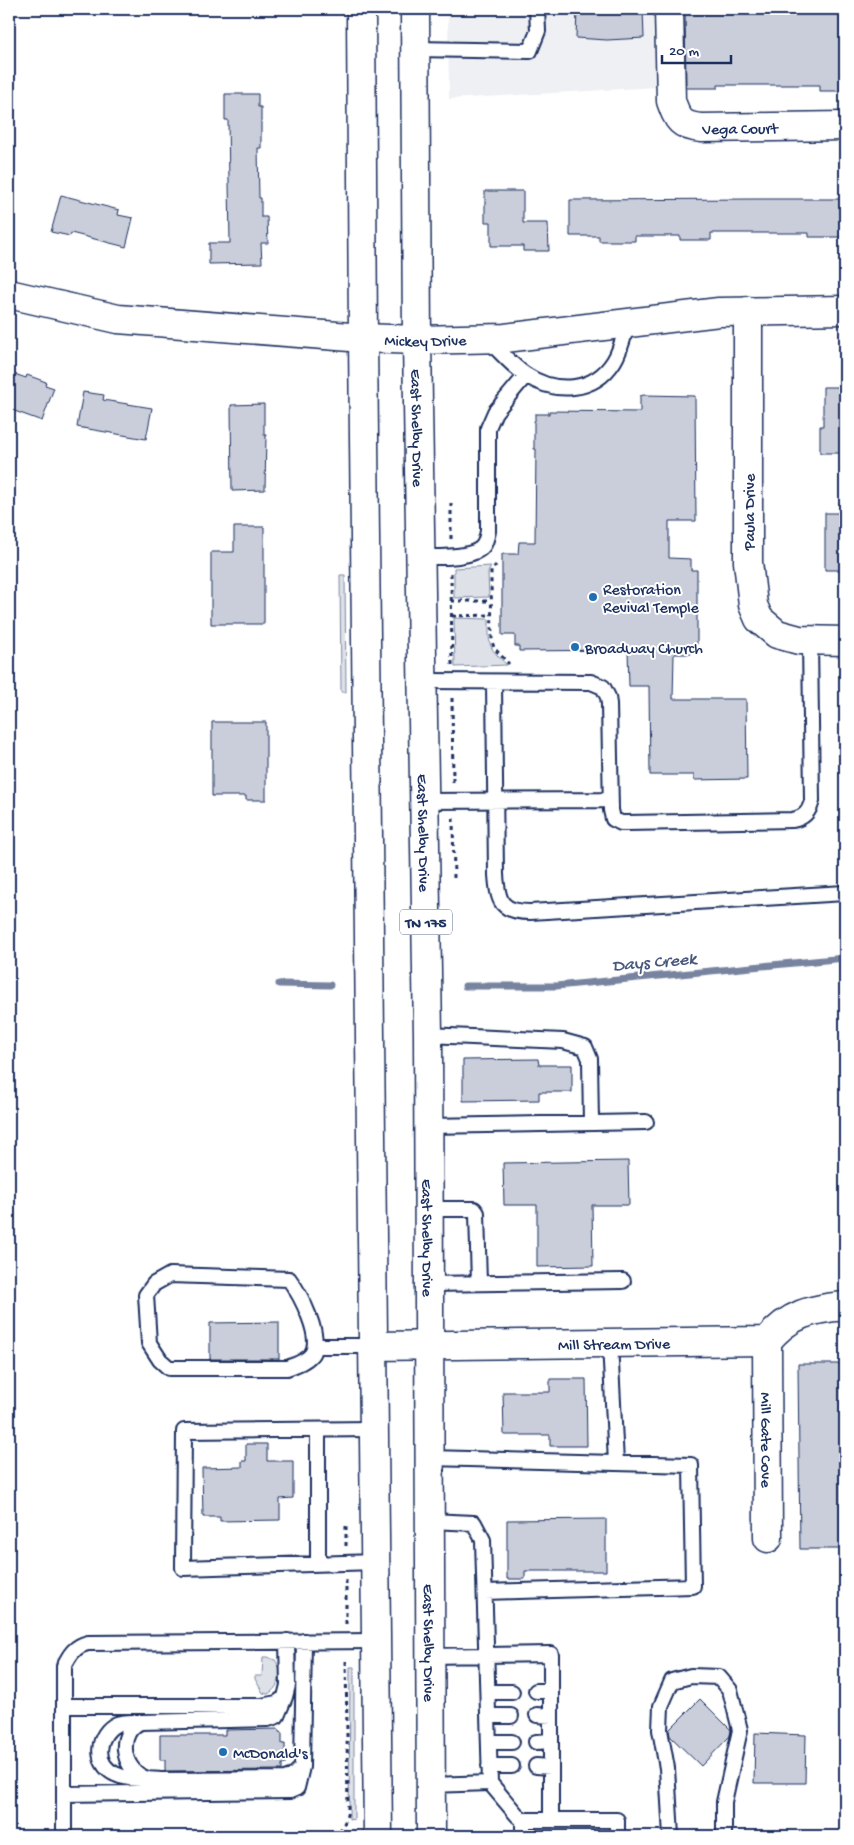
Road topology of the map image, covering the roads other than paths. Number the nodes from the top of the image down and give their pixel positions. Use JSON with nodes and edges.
{"nodes":[{"id":1,"x":361,"y":9,"type":"edge"},
{"id":2,"x":415,"y":9,"type":"edge"},
{"id":3,"x":537,"y":9,"type":"edge"},
{"id":4,"x":669,"y":9,"type":"edge"},
{"id":5,"x":415,"y":50,"type":"junction"},
{"id":6,"x":845,"y":126,"type":"edge"},
{"id":7,"x":9,"y":294,"type":"edge"},
{"id":8,"x":845,"y":310,"type":"edge"},
{"id":9,"x":748,"y":311,"type":"junction"},
{"id":10,"x":628,"y":322,"type":"junction"},
{"id":11,"x":363,"y":338,"type":"junction"},
{"id":12,"x":487,"y":338,"type":"junction"},
{"id":13,"x":417,"y":340,"type":"junction"},
{"id":14,"x":526,"y":375,"type":"junction"},
{"id":15,"x":422,"y":556,"type":"junction"},
{"id":16,"x":810,"y":640,"type":"junction"},
{"id":17,"x":845,"y":641,"type":"edge"},
{"id":18,"x":422,"y":681,"type":"junction"},
{"id":19,"x":494,"y":682,"type":"junction"},
{"id":20,"x":495,"y":800,"type":"junction"},
{"id":21,"x":611,"y":800,"type":"junction"},
{"id":22,"x":424,"y":801,"type":"junction"},
{"id":23,"x":845,"y":893,"type":"edge"},
{"id":24,"x":428,"y":1034,"type":"junction"},
{"id":25,"x":646,"y":1122,"type":"dead end"},
{"id":26,"x":591,"y":1123,"type":"junction"},
{"id":27,"x":428,"y":1126,"type":"junction"},
{"id":28,"x":428,"y":1209,"type":"junction"},
{"id":29,"x":623,"y":1281,"type":"dead end"},
{"id":30,"x":479,"y":1283,"type":"junction"},
{"id":31,"x":428,"y":1284,"type":"junction"},
{"id":32,"x":845,"y":1306,"type":"edge"},
{"id":33,"x":766,"y":1341,"type":"junction"},
{"id":34,"x":610,"y":1343,"type":"junction"},
{"id":35,"x":430,"y":1345,"type":"junction"},
{"id":36,"x":315,"y":1346,"type":"junction"},
{"id":37,"x":373,"y":1346,"type":"junction"},
{"id":38,"x":374,"y":1429,"type":"junction"},
{"id":39,"x":318,"y":1430,"type":"junction"},
{"id":40,"x":430,"y":1458,"type":"junction"},
{"id":41,"x":616,"y":1463,"type":"junction"},
{"id":42,"x":430,"y":1521,"type":"junction"},
{"id":43,"x":768,"y":1538,"type":"dead end"},
{"id":44,"x":375,"y":1562,"type":"junction"},
{"id":45,"x":318,"y":1564,"type":"junction"},
{"id":46,"x":484,"y":1592,"type":"junction"},
{"id":47,"x":287,"y":1641,"type":"junction"},
{"id":48,"x":304,"y":1641,"type":"junction"},
{"id":49,"x":376,"y":1641,"type":"junction"},
{"id":50,"x":431,"y":1656,"type":"junction"},
{"id":51,"x":487,"y":1656,"type":"junction"},
{"id":52,"x":551,"y":1691,"type":"junction"},
{"id":53,"x":488,"y":1692,"type":"junction"},
{"id":54,"x":512,"y":1692,"type":"dead end"},
{"id":55,"x":536,"y":1692,"type":"dead end"},
{"id":56,"x":285,"y":1697,"type":"junction"},
{"id":57,"x":64,"y":1706,"type":"junction"},
{"id":58,"x":488,"y":1716,"type":"junction"},
{"id":59,"x":511,"y":1716,"type":"dead end"},
{"id":60,"x":142,"y":1722,"type":"junction"},
{"id":61,"x":551,"y":1741,"type":"junction"},
{"id":62,"x":489,"y":1742,"type":"junction"},
{"id":63,"x":512,"y":1742,"type":"dead end"},
{"id":64,"x":536,"y":1742,"type":"dead end"},
{"id":65,"x":490,"y":1766,"type":"junction"},
{"id":66,"x":512,"y":1766,"type":"dead end"},
{"id":67,"x":536,"y":1766,"type":"dead end"},
{"id":68,"x":302,"y":1767,"type":"junction"},
{"id":69,"x":551,"y":1767,"type":"junction"},
{"id":70,"x":146,"y":1779,"type":"junction"},
{"id":71,"x":490,"y":1783,"type":"junction"},
{"id":72,"x":431,"y":1785,"type":"junction"},
{"id":73,"x":64,"y":1794,"type":"junction"},
{"id":74,"x":522,"y":1820,"type":"junction"},
{"id":75,"x":551,"y":1820,"type":"junction"},
{"id":76,"x":64,"y":1836,"type":"edge"},
{"id":77,"x":378,"y":1836,"type":"edge"},
{"id":78,"x":431,"y":1836,"type":"edge"},
{"id":79,"x":522,"y":1836,"type":"edge"},
{"id":80,"x":617,"y":1836,"type":"edge"},
{"id":81,"x":671,"y":1836,"type":"edge"},
{"id":82,"x":724,"y":1836,"type":"edge"}],
"edges":[{"from":1,"to":11,"type":"main road"},
{"from":2,"to":5,"type":"main road","name":"East Shelby Drive","number":"TN 175"},
{"from":3,"to":5,"type":"lane"},
{"from":4,"to":6,"type":"main road","name":"Vega Court"},
{"from":5,"to":13,"type":"main road","name":"East Shelby Drive","number":"TN 175"},
{"from":7,"to":11,"type":"main road","name":"Mickey Drive"},
{"from":8,"to":9,"type":"main road","name":"Mickey Drive"},
{"from":9,"to":10,"type":"main road","name":"Mickey Drive"},
{"from":9,"to":16,"type":"main road","name":"Paula Drive"},
{"from":10,"to":12,"type":"main road","name":"Mickey Drive"},
{"from":10,"to":14,"type":"lane"},
{"from":11,"to":13,"type":"main road","name":"Mickey Drive"},
{"from":11,"to":37,"type":"main road"},
{"from":12,"to":13,"type":"main road","name":"Mickey Drive"},
{"from":12,"to":14,"type":"lane"},
{"from":13,"to":15,"type":"main road","name":"East Shelby Drive","number":"TN 175"},
{"from":14,"to":15,"type":"lane"},
{"from":15,"to":18,"type":"main road","name":"East Shelby Drive","number":"TN 175"},
{"from":16,"to":17,"type":"main road","name":"Paula Drive"},
{"from":16,"to":21,"type":"lane"},
{"from":18,"to":19,"type":"lane"},
{"from":18,"to":22,"type":"main road","name":"East Shelby Drive","number":"TN 175"},
{"from":19,"to":20,"type":"lane"},
{"from":19,"to":21,"type":"lane"},
{"from":20,"to":21,"type":"lane"},
{"from":20,"to":22,"type":"lane"},
{"from":20,"to":23,"type":"lane"},
{"from":22,"to":24,"type":"main road","name":"East Shelby Drive","number":"TN 175"},
{"from":24,"to":26,"type":"lane"},
{"from":24,"to":27,"type":"main road","name":"East Shelby Drive","number":"TN 175"},
{"from":25,"to":26,"type":"lane"},
{"from":26,"to":27,"type":"lane"},
{"from":27,"to":28,"type":"main road","name":"East Shelby Drive","number":"TN 175"},
{"from":28,"to":30,"type":"lane"},
{"from":28,"to":31,"type":"main road","name":"East Shelby Drive","number":"TN 175"},
{"from":29,"to":30,"type":"lane"},
{"from":30,"to":31,"type":"lane"},
{"from":31,"to":35,"type":"main road","name":"East Shelby Drive","number":"TN 175"},
{"from":32,"to":33,"type":"main road"},
{"from":33,"to":34,"type":"main road","name":"Mill Stream Drive"},
{"from":33,"to":43,"type":"main road","name":"Mill Gate Cove"},
{"from":34,"to":35,"type":"main road","name":"Mill Stream Drive"},
{"from":34,"to":41,"type":"lane"},
{"from":35,"to":37,"type":"main road","name":"Mill Stream Drive"},
{"from":35,"to":40,"type":"main road","name":"East Shelby Drive","number":"TN 175"},
{"from":36,"to":36,"type":"lane"},
{"from":36,"to":37,"type":"lane"},
{"from":37,"to":38,"type":"main road"},
{"from":38,"to":39,"type":"lane"},
{"from":38,"to":44,"type":"main road"},
{"from":39,"to":45,"type":"lane"},
{"from":39,"to":45,"type":"lane"},
{"from":40,"to":41,"type":"lane"},
{"from":40,"to":42,"type":"main road","name":"East Shelby Drive","number":"TN 175"},
{"from":41,"to":46,"type":"lane"},
{"from":42,"to":46,"type":"lane"},
{"from":42,"to":50,"type":"main road","name":"East Shelby Drive","number":"TN 175"},
{"from":44,"to":45,"type":"lane"},
{"from":44,"to":49,"type":"main road"},
{"from":46,"to":51,"type":"lane"},
{"from":47,"to":48,"type":"lane"},
{"from":47,"to":56,"type":"lane"},
{"from":47,"to":57,"type":"lane"},
{"from":48,"to":49,"type":"lane"},
{"from":48,"to":68,"type":"lane"},
{"from":49,"to":77,"type":"main road"},
{"from":50,"to":51,"type":"lane"},
{"from":50,"to":72,"type":"main road","name":"East Shelby Drive","number":"TN 175"},
{"from":51,"to":52,"type":"lane"},
{"from":51,"to":53,"type":"lane"},
{"from":52,"to":55,"type":"lane"},
{"from":52,"to":61,"type":"lane"},
{"from":53,"to":54,"type":"lane"},
{"from":53,"to":58,"type":"lane"},
{"from":56,"to":57,"type":"lane"},
{"from":56,"to":60,"type":"lane"},
{"from":57,"to":73,"type":"lane"},
{"from":58,"to":59,"type":"lane"},
{"from":58,"to":62,"type":"lane"},
{"from":60,"to":70,"type":"lane"},
{"from":60,"to":70,"type":"lane"},
{"from":61,"to":64,"type":"lane"},
{"from":61,"to":69,"type":"lane"},
{"from":62,"to":63,"type":"lane"},
{"from":62,"to":65,"type":"lane"},
{"from":65,"to":66,"type":"lane"},
{"from":65,"to":71,"type":"lane"},
{"from":67,"to":69,"type":"lane"},
{"from":68,"to":70,"type":"lane"},
{"from":68,"to":73,"type":"lane"},
{"from":69,"to":75,"type":"lane"},
{"from":71,"to":72,"type":"lane"},
{"from":71,"to":74,"type":"lane"},
{"from":72,"to":78,"type":"main road","name":"East Shelby Drive","number":"TN 175"},
{"from":73,"to":76,"type":"lane"},
{"from":74,"to":75,"type":"lane"},
{"from":74,"to":79,"type":"lane"},
{"from":75,"to":80,"type":"lane"},
{"from":81,"to":82,"type":"lane"}]}
